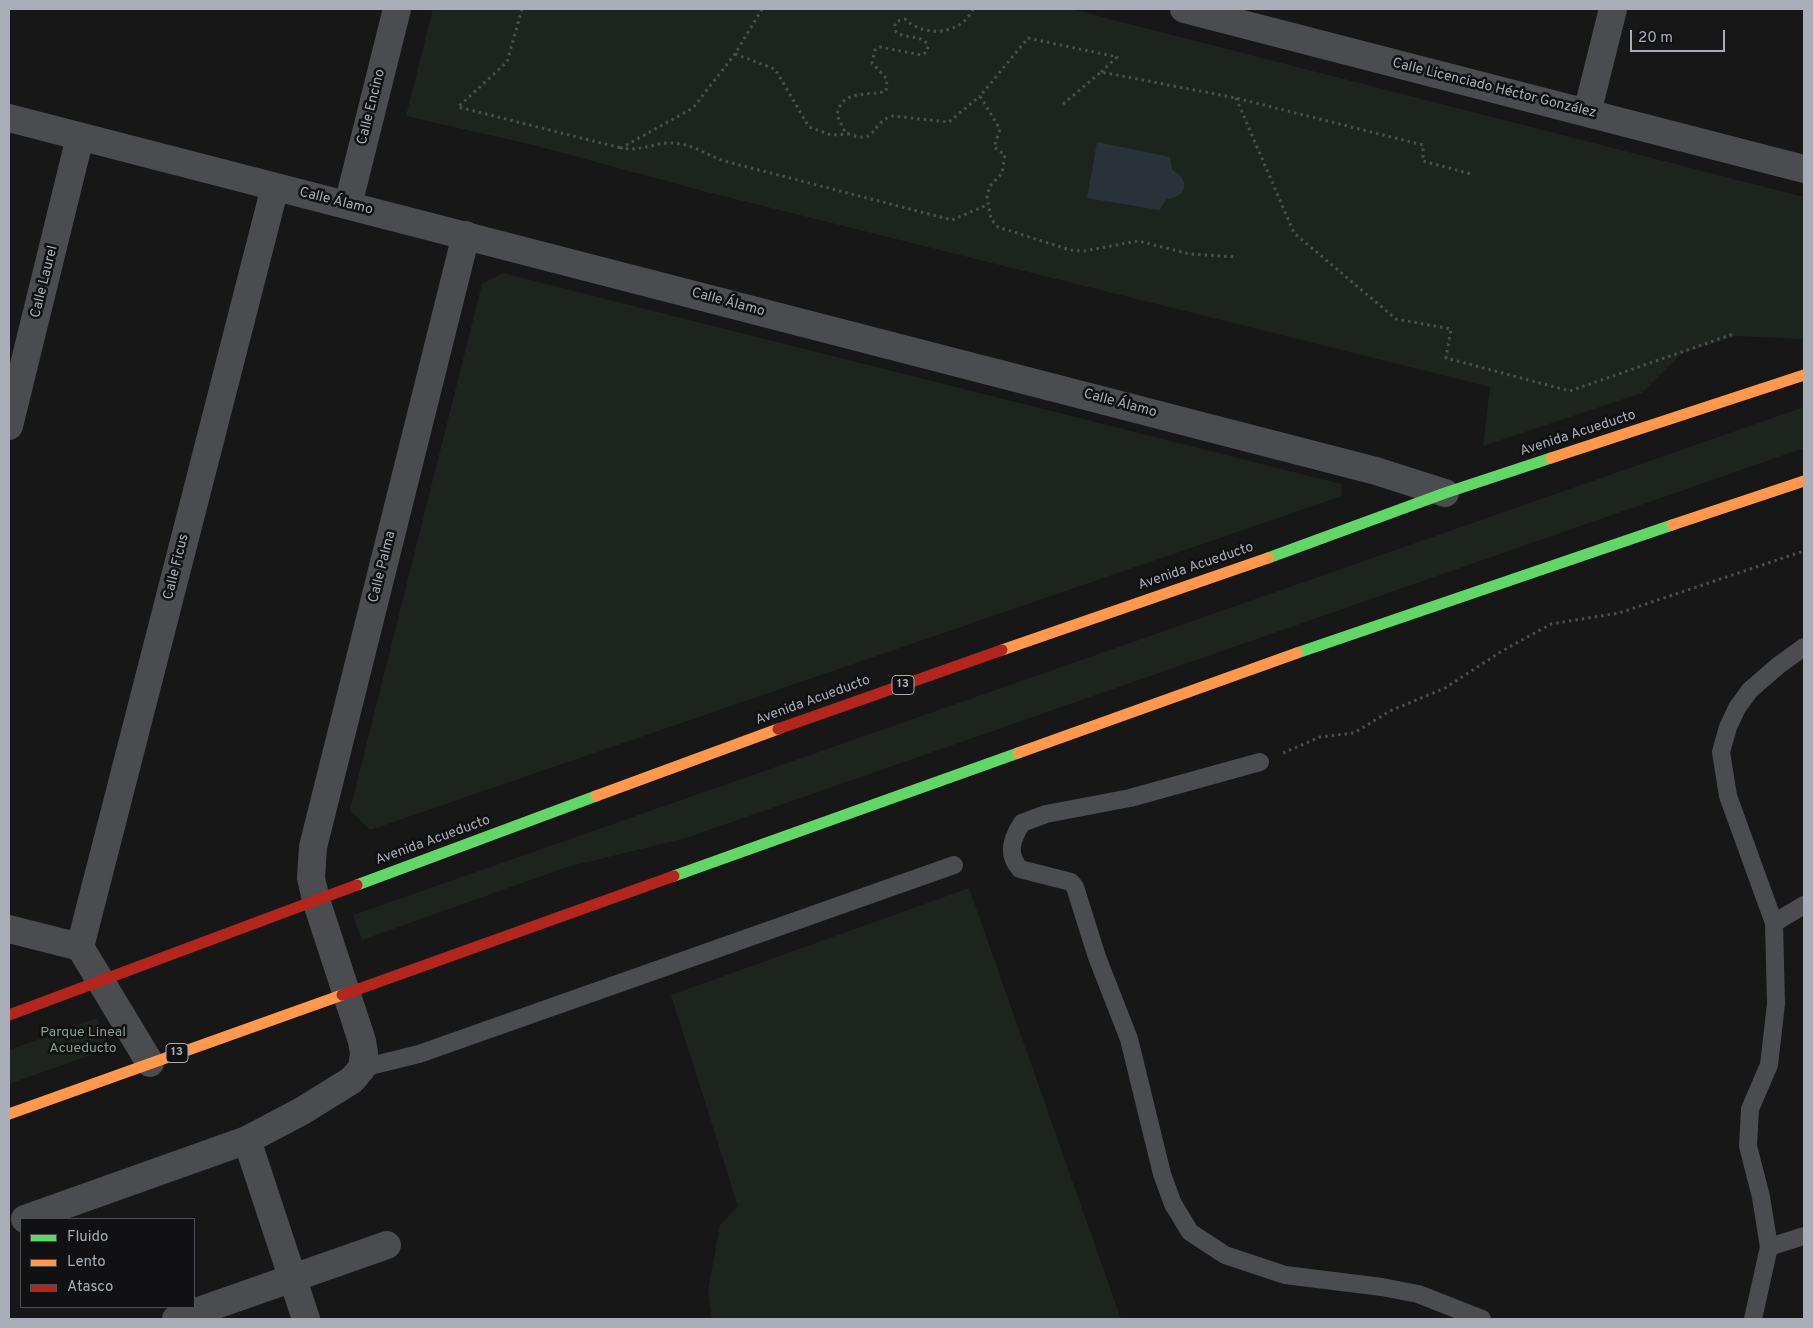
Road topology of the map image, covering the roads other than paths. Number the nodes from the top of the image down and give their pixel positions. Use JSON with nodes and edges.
{"nodes":[{"id":1,"x":1184,"y":9,"type":"edge"},
{"id":2,"x":1613,"y":9,"type":"edge"},
{"id":3,"x":391,"y":10,"type":"edge"},
{"id":4,"x":1587,"y":113,"type":"junction"},
{"id":5,"x":9,"y":118,"type":"edge"},
{"id":6,"x":80,"y":137,"type":"junction"},
{"id":7,"x":1804,"y":169,"type":"edge"},
{"id":8,"x":275,"y":187,"type":"junction"},
{"id":9,"x":348,"y":205,"type":"junction"},
{"id":10,"x":466,"y":235,"type":"junction"},
{"id":11,"x":1804,"y":375,"type":"edge"},
{"id":12,"x":9,"y":426,"type":"edge"},
{"id":13,"x":1804,"y":481,"type":"edge"},
{"id":14,"x":1445,"y":493,"type":"junction"},
{"id":15,"x":1804,"y":647,"type":"edge"},
{"id":16,"x":1260,"y":762,"type":"road end"},
{"id":17,"x":954,"y":864,"type":"dead end"},
{"id":18,"x":316,"y":900,"type":"junction"},
{"id":19,"x":1804,"y":905,"type":"edge"},
{"id":20,"x":1774,"y":923,"type":"junction"},
{"id":21,"x":9,"y":929,"type":"edge"},
{"id":22,"x":80,"y":947,"type":"junction"},
{"id":23,"x":100,"y":980,"type":"junction"},
{"id":24,"x":345,"y":993,"type":"junction"},
{"id":25,"x":9,"y":1014,"type":"edge"},
{"id":26,"x":150,"y":1063,"type":"junction"},
{"id":27,"x":362,"y":1068,"type":"junction"},
{"id":28,"x":9,"y":1114,"type":"edge"},
{"id":29,"x":247,"y":1140,"type":"junction"},
{"id":30,"x":29,"y":1218,"type":"edge"},
{"id":31,"x":1804,"y":1236,"type":"edge"},
{"id":32,"x":387,"y":1245,"type":"dead end"},
{"id":33,"x":1769,"y":1247,"type":"junction"},
{"id":34,"x":294,"y":1280,"type":"junction"},
{"id":35,"x":176,"y":1319,"type":"edge"},
{"id":36,"x":306,"y":1319,"type":"edge"},
{"id":37,"x":1482,"y":1319,"type":"edge"},
{"id":38,"x":1753,"y":1319,"type":"edge"}],
"edges":[{"from":1,"to":4,"type":"street","name":"Calle Licenciado Héctor González"},
{"from":2,"to":4,"type":"street"},
{"from":3,"to":9,"type":"street","name":"Calle Encino"},
{"from":4,"to":7,"type":"street","name":"Calle Licenciado Héctor González"},
{"from":5,"to":6,"type":"street","name":"Calle Álamo"},
{"from":6,"to":8,"type":"street","name":"Calle Álamo"},
{"from":6,"to":12,"type":"street","name":"Calle Laurel"},
{"from":8,"to":9,"type":"street","name":"Calle Álamo"},
{"from":8,"to":22,"type":"street","name":"Calle Ficus"},
{"from":9,"to":10,"type":"street","name":"Calle Álamo"},
{"from":10,"to":14,"type":"street","name":"Calle Álamo"},
{"from":10,"to":18,"type":"street","name":"Calle Palma"},
{"from":11,"to":14,"type":"main road","name":"Avenida Acueducto","number":"13"},
{"from":13,"to":24,"type":"main road","number":"13"},
{"from":14,"to":18,"type":"main road","name":"Avenida Acueducto","number":"13"},
{"from":15,"to":20,"type":"lane"},
{"from":16,"to":37,"type":"lane"},
{"from":17,"to":27,"type":"lane"},
{"from":18,"to":23,"type":"main road","name":"Avenida Acueducto","number":"13"},
{"from":18,"to":24,"type":"street","name":"Calle Palma"},
{"from":19,"to":20,"type":"lane"},
{"from":20,"to":33,"type":"lane"},
{"from":21,"to":22,"type":"street"},
{"from":22,"to":23,"type":"street"},
{"from":23,"to":25,"type":"main road","name":"Avenida Acueducto","number":"13"},
{"from":23,"to":26,"type":"street"},
{"from":24,"to":26,"type":"main road","number":"13"},
{"from":24,"to":27,"type":"street","name":"Calle Palma"},
{"from":26,"to":28,"type":"main road","number":"13"},
{"from":27,"to":29,"type":"street"},
{"from":29,"to":30,"type":"street"},
{"from":29,"to":34,"type":"street"},
{"from":31,"to":33,"type":"lane"},
{"from":32,"to":34,"type":"street"},
{"from":33,"to":38,"type":"lane"},
{"from":34,"to":35,"type":"street"},
{"from":34,"to":36,"type":"street"}]}
